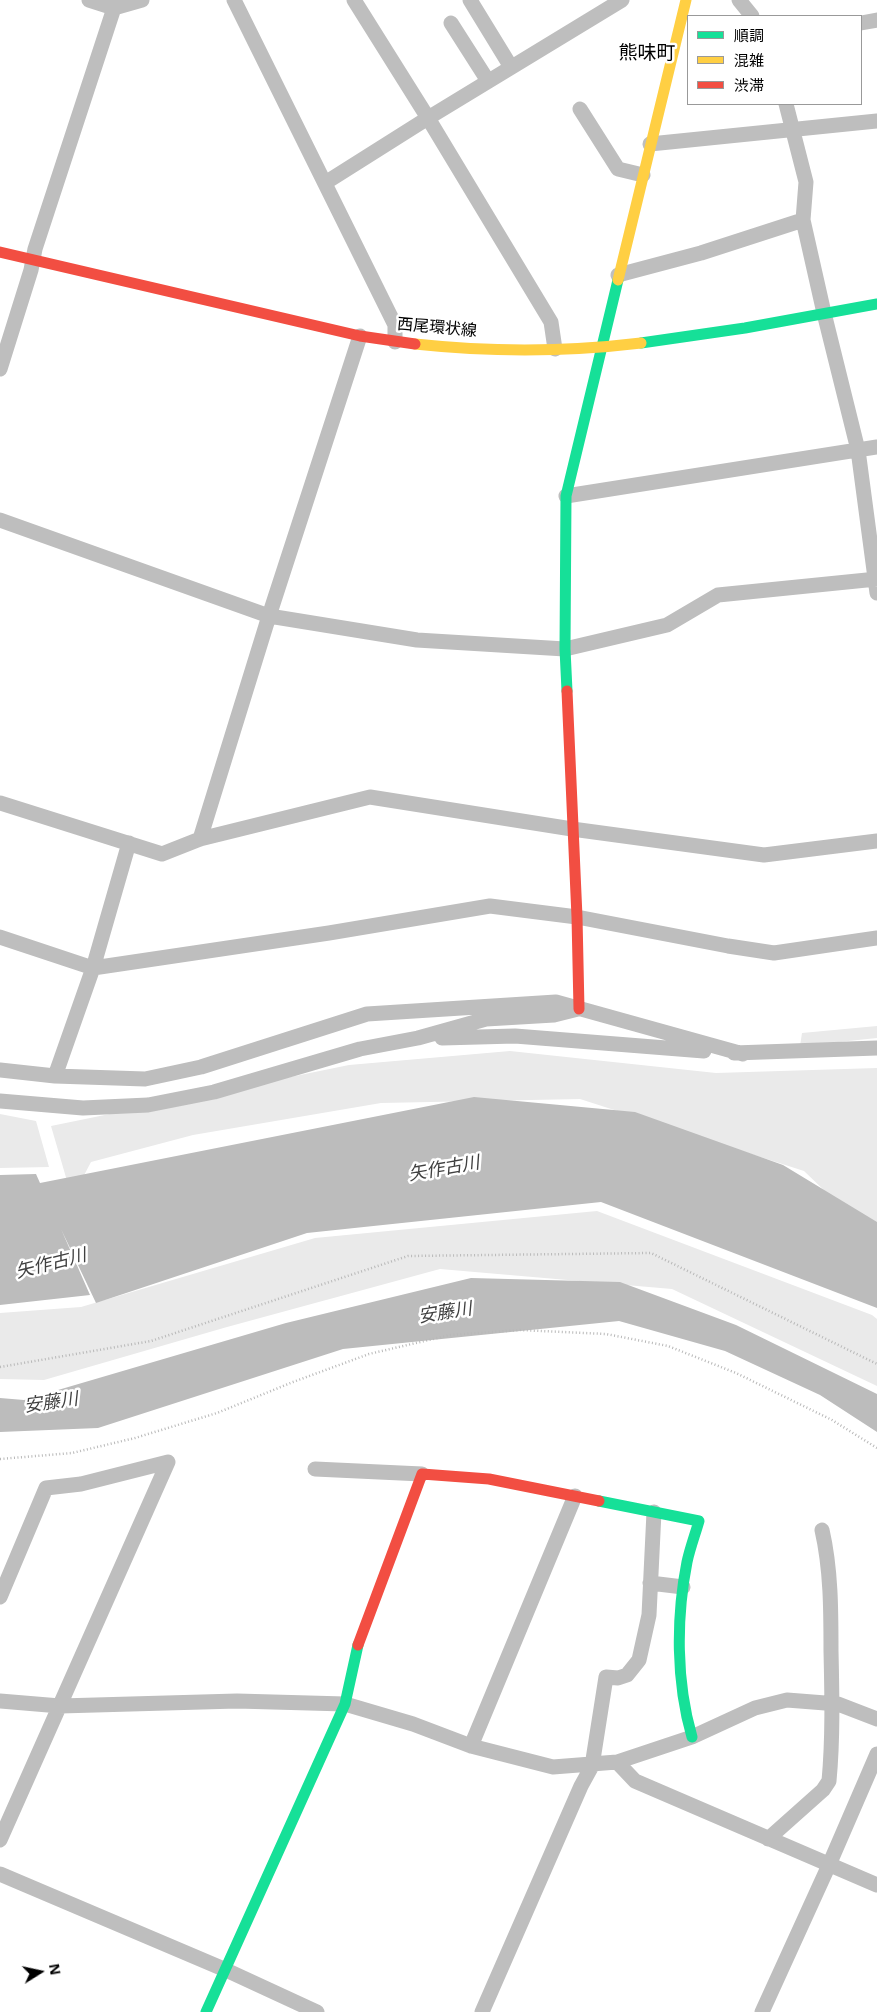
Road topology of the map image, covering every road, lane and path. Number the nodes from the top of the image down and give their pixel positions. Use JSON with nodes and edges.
{"nodes":[{"id":1,"x":90,"y":0,"type":"edge"},
{"id":2,"x":142,"y":0,"type":"edge"},
{"id":3,"x":234,"y":0,"type":"edge"},
{"id":4,"x":470,"y":0,"type":"edge"},
{"id":5,"x":622,"y":0,"type":"edge"},
{"id":6,"x":686,"y":0,"type":"edge"},
{"id":7,"x":739,"y":0,"type":"edge"},
{"id":8,"x":357,"y":1,"type":"edge"},
{"id":9,"x":114,"y":8,"type":"junction"},
{"id":10,"x":751,"y":15,"type":"edge"},
{"id":11,"x":877,"y":20,"type":"edge"},
{"id":12,"x":862,"y":22,"type":"edge"},
{"id":13,"x":452,"y":23,"type":"dead end"},
{"id":14,"x":511,"y":67,"type":"junction"},
{"id":15,"x":488,"y":81,"type":"junction"},
{"id":16,"x":786,"y":105,"type":"edge"},
{"id":17,"x":580,"y":108,"type":"dead end"},
{"id":18,"x":428,"y":118,"type":"junction"},
{"id":19,"x":877,"y":122,"type":"edge"},
{"id":20,"x":792,"y":131,"type":"junction"},
{"id":21,"x":650,"y":144,"type":"junction"},
{"id":22,"x":643,"y":175,"type":"junction"},
{"id":23,"x":325,"y":183,"type":"junction"},
{"id":24,"x":803,"y":220,"type":"junction"},
{"id":25,"x":0,"y":252,"type":"edge"},
{"id":26,"x":33,"y":260,"type":"junction"},
{"id":27,"x":618,"y":275,"type":"junction"},
{"id":28,"x":877,"y":304,"type":"edge"},
{"id":29,"x":824,"y":313,"type":"junction"},
{"id":30,"x":360,"y":336,"type":"junction"},
{"id":31,"x":395,"y":342,"type":"junction"},
{"id":32,"x":602,"y":346,"type":"junction"},
{"id":33,"x":555,"y":349,"type":"junction"},
{"id":34,"x":0,"y":369,"type":"edge"},
{"id":35,"x":877,"y":447,"type":"edge"},
{"id":36,"x":858,"y":450,"type":"junction"},
{"id":37,"x":566,"y":496,"type":"junction"},
{"id":38,"x":0,"y":520,"type":"edge"},
{"id":39,"x":876,"y":584,"type":"edge"},
{"id":40,"x":269,"y":616,"type":"junction"},
{"id":41,"x":565,"y":649,"type":"junction"},
{"id":42,"x":0,"y":803,"type":"edge"},
{"id":43,"x":572,"y":829,"type":"junction"},
{"id":44,"x":200,"y":839,"type":"junction"},
{"id":45,"x":877,"y":841,"type":"edge"},
{"id":46,"x":129,"y":843,"type":"junction"},
{"id":47,"x":577,"y":917,"type":"junction"},
{"id":48,"x":0,"y":937,"type":"edge"},
{"id":49,"x":877,"y":938,"type":"edge"},
{"id":50,"x":93,"y":968,"type":"junction"},
{"id":51,"x":579,"y":1009,"type":"junction"},
{"id":52,"x":418,"y":1038,"type":"junction"},
{"id":53,"x":877,"y":1048,"type":"edge"},
{"id":54,"x":743,"y":1054,"type":"junction"},
{"id":55,"x":0,"y":1070,"type":"edge"},
{"id":56,"x":55,"y":1076,"type":"junction"},
{"id":57,"x":0,"y":1101,"type":"edge"},
{"id":58,"x":877,"y":1364,"type":"edge"},
{"id":59,"x":0,"y":1367,"type":"edge"},
{"id":60,"x":877,"y":1448,"type":"edge"},
{"id":61,"x":0,"y":1460,"type":"edge"},
{"id":62,"x":315,"y":1469,"type":"dead end"},
{"id":63,"x":422,"y":1474,"type":"junction"},
{"id":64,"x":575,"y":1496,"type":"junction"},
{"id":65,"x":654,"y":1512,"type":"junction"},
{"id":66,"x":822,"y":1530,"type":"dead end"},
{"id":67,"x":650,"y":1583,"type":"junction"},
{"id":68,"x":683,"y":1587,"type":"junction"},
{"id":69,"x":0,"y":1597,"type":"edge"},
{"id":70,"x":0,"y":1701,"type":"edge"},
{"id":71,"x":832,"y":1703,"type":"junction"},
{"id":72,"x":345,"y":1704,"type":"junction"},
{"id":73,"x":60,"y":1706,"type":"junction"},
{"id":74,"x":877,"y":1720,"type":"edge"},
{"id":75,"x":692,"y":1737,"type":"junction"},
{"id":76,"x":471,"y":1746,"type":"junction"},
{"id":77,"x":877,"y":1754,"type":"edge"},
{"id":78,"x":617,"y":1762,"type":"junction"},
{"id":79,"x":592,"y":1766,"type":"junction"},
{"id":80,"x":768,"y":1839,"type":"junction"},
{"id":81,"x":0,"y":1840,"type":"edge"},
{"id":82,"x":829,"y":1865,"type":"junction"},
{"id":83,"x":0,"y":1874,"type":"edge"},
{"id":84,"x":877,"y":1885,"type":"edge"},
{"id":85,"x":226,"y":1970,"type":"junction"},
{"id":86,"x":206,"y":2012,"type":"edge"},
{"id":87,"x":317,"y":2012,"type":"edge"},
{"id":88,"x":482,"y":2012,"type":"edge"},
{"id":89,"x":762,"y":2012,"type":"edge"}],
"edges":[{"from":1,"to":9,"type":"street"},
{"from":2,"to":9,"type":"street"},
{"from":3,"to":23,"type":"street"},
{"from":4,"to":14,"type":"street"},
{"from":5,"to":14,"type":"street"},
{"from":6,"to":21,"type":"street"},
{"from":7,"to":10,"type":"street"},
{"from":8,"to":18,"type":"street"},
{"from":9,"to":26,"type":"street"},
{"from":11,"to":12,"type":"street"},
{"from":13,"to":15,"type":"street"},
{"from":14,"to":15,"type":"street"},
{"from":15,"to":18,"type":"street"},
{"from":16,"to":20,"type":"street"},
{"from":17,"to":22,"type":"street"},
{"from":18,"to":23,"type":"street"},
{"from":18,"to":33,"type":"street"},
{"from":19,"to":20,"type":"street"},
{"from":20,"to":21,"type":"street"},
{"from":20,"to":24,"type":"street"},
{"from":21,"to":22,"type":"street"},
{"from":22,"to":27,"type":"street"},
{"from":23,"to":31,"type":"street"},
{"from":24,"to":27,"type":"street"},
{"from":24,"to":29,"type":"street"},
{"from":25,"to":26,"type":"street","name":"西尾環状線"},
{"from":26,"to":30,"type":"street","name":"西尾環状線"},
{"from":26,"to":34,"type":"street"},
{"from":27,"to":32,"type":"street"},
{"from":28,"to":29,"type":"street","name":"西尾環状線"},
{"from":29,"to":32,"type":"street","name":"西尾環状線"},
{"from":29,"to":36,"type":"street"},
{"from":30,"to":31,"type":"street","name":"西尾環状線"},
{"from":30,"to":40,"type":"street"},
{"from":31,"to":33,"type":"street","name":"西尾環状線"},
{"from":32,"to":33,"type":"street","name":"西尾環状線"},
{"from":32,"to":37,"type":"street"},
{"from":35,"to":36,"type":"street"},
{"from":36,"to":37,"type":"street"},
{"from":36,"to":39,"type":"street"},
{"from":37,"to":41,"type":"street"},
{"from":38,"to":40,"type":"street"},
{"from":39,"to":41,"type":"street"},
{"from":40,"to":41,"type":"street"},
{"from":40,"to":44,"type":"street"},
{"from":41,"to":43,"type":"street"},
{"from":42,"to":46,"type":"street"},
{"from":43,"to":44,"type":"street"},
{"from":43,"to":45,"type":"street"},
{"from":43,"to":47,"type":"street"},
{"from":44,"to":46,"type":"street"},
{"from":46,"to":50,"type":"street"},
{"from":47,"to":49,"type":"street"},
{"from":47,"to":50,"type":"street"},
{"from":47,"to":51,"type":"street"},
{"from":48,"to":50,"type":"street"},
{"from":50,"to":56,"type":"street"},
{"from":51,"to":52,"type":"street"},
{"from":51,"to":54,"type":"street"},
{"from":51,"to":56,"type":"street"},
{"from":52,"to":54,"type":"street"},
{"from":52,"to":57,"type":"street"},
{"from":53,"to":54,"type":"street"},
{"from":55,"to":56,"type":"street"},
{"from":58,"to":59,"type":"path"},
{"from":60,"to":61,"type":"path"},
{"from":62,"to":63,"type":"street"},
{"from":63,"to":64,"type":"street"},
{"from":63,"to":72,"type":"street"},
{"from":64,"to":65,"type":"street"},
{"from":64,"to":76,"type":"street"},
{"from":65,"to":67,"type":"street"},
{"from":65,"to":68,"type":"street"},
{"from":66,"to":71,"type":"street"},
{"from":67,"to":68,"type":"street"},
{"from":67,"to":79,"type":"street"},
{"from":68,"to":75,"type":"street"},
{"from":69,"to":73,"type":"street"},
{"from":70,"to":73,"type":"street"},
{"from":71,"to":74,"type":"street"},
{"from":71,"to":75,"type":"street"},
{"from":71,"to":80,"type":"street"},
{"from":72,"to":73,"type":"street"},
{"from":72,"to":76,"type":"street"},
{"from":72,"to":85,"type":"street"},
{"from":73,"to":81,"type":"street"},
{"from":75,"to":78,"type":"street"},
{"from":76,"to":79,"type":"street"},
{"from":77,"to":82,"type":"street"},
{"from":78,"to":79,"type":"street"},
{"from":78,"to":80,"type":"street"},
{"from":79,"to":88,"type":"street"},
{"from":80,"to":82,"type":"street"},
{"from":82,"to":84,"type":"street"},
{"from":82,"to":89,"type":"street"},
{"from":83,"to":85,"type":"street"},
{"from":85,"to":86,"type":"street"},
{"from":85,"to":87,"type":"street"}]}
